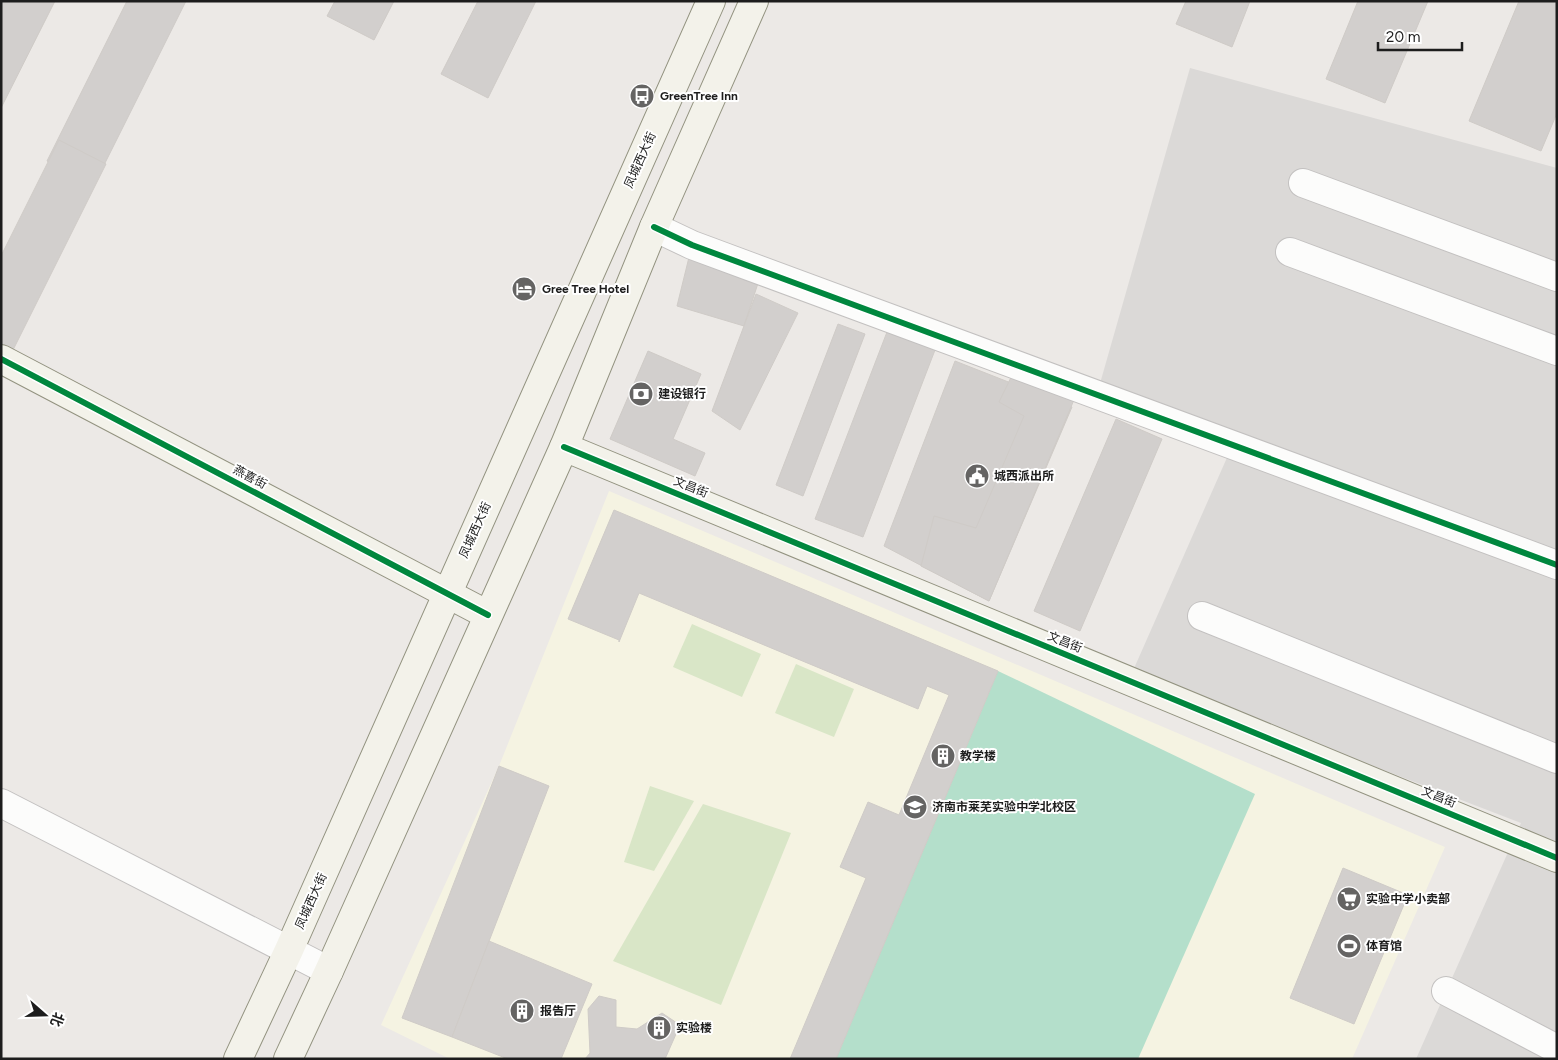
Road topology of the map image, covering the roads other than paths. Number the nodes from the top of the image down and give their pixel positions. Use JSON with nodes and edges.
{"nodes":[{"id":1,"x":711,"y":1,"type":"edge"},
{"id":2,"x":754,"y":1,"type":"edge"},
{"id":3,"x":1303,"y":183,"type":"dead end"},
{"id":4,"x":654,"y":227,"type":"junction"},
{"id":5,"x":1290,"y":252,"type":"dead end"},
{"id":6,"x":1557,"y":277,"type":"edge"},
{"id":7,"x":1557,"y":351,"type":"edge"},
{"id":8,"x":1,"y":359,"type":"edge"},
{"id":9,"x":564,"y":447,"type":"junction"},
{"id":10,"x":1557,"y":565,"type":"edge"},
{"id":11,"x":447,"y":593,"type":"junction"},
{"id":12,"x":488,"y":615,"type":"junction"},
{"id":13,"x":1202,"y":616,"type":"dead end"},
{"id":14,"x":1557,"y":759,"type":"edge"},
{"id":15,"x":1,"y":803,"type":"edge"},
{"id":16,"x":1557,"y":858,"type":"edge"},
{"id":17,"x":289,"y":950,"type":"junction"},
{"id":18,"x":329,"y":971,"type":"junction"},
{"id":19,"x":1446,"y":991,"type":"dead end"},
{"id":20,"x":1557,"y":1048,"type":"edge"},
{"id":21,"x":238,"y":1059,"type":"edge"},
{"id":22,"x":288,"y":1059,"type":"edge"}],
"edges":[{"from":1,"to":11,"type":"main road","name":"凤城西大街"},
{"from":2,"to":4,"type":"main road"},
{"from":3,"to":6,"type":"street"},
{"from":4,"to":9,"type":"main road"},
{"from":4,"to":10,"type":"street"},
{"from":5,"to":7,"type":"street"},
{"from":8,"to":11,"type":"main road","name":"燕喜街"},
{"from":9,"to":12,"type":"main road"},
{"from":9,"to":16,"type":"main road","name":"文昌街"},
{"from":11,"to":12,"type":"main road","name":"燕喜街"},
{"from":11,"to":17,"type":"main road","name":"凤城西大街"},
{"from":12,"to":18,"type":"main road"},
{"from":13,"to":14,"type":"street"},
{"from":15,"to":17,"type":"street"},
{"from":17,"to":18,"type":"street"},
{"from":17,"to":21,"type":"main road","name":"凤城西大街"},
{"from":18,"to":22,"type":"main road"},
{"from":19,"to":20,"type":"street"}]}
